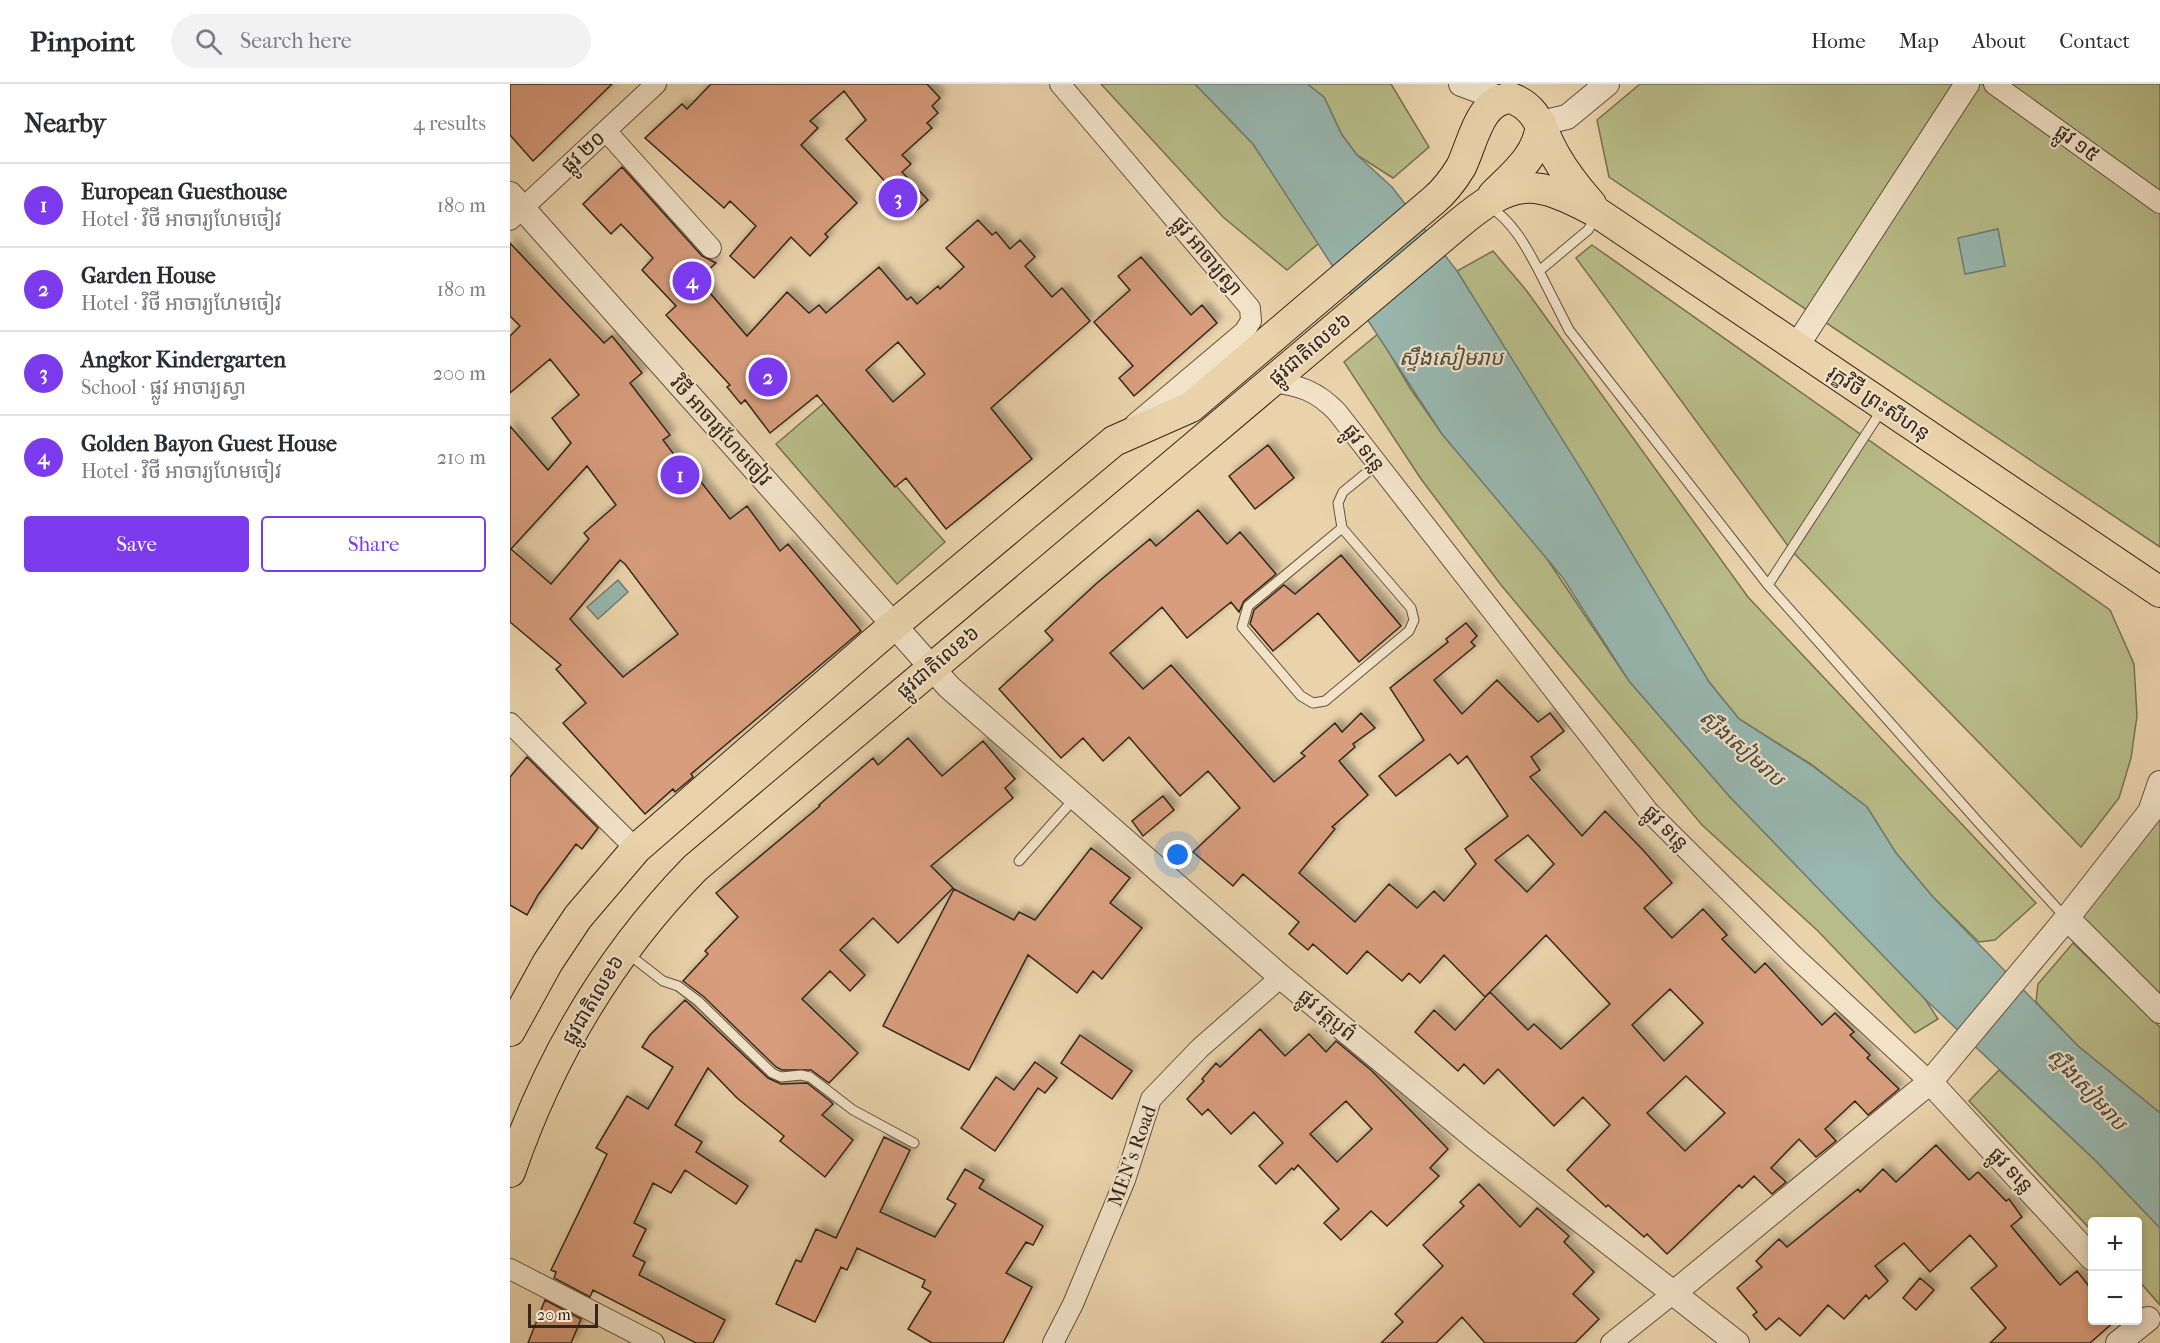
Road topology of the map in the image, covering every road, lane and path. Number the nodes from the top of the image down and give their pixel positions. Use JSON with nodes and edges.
{"nodes":[{"id":1,"x":656,"y":84,"type":"edge"},
{"id":2,"x":1060,"y":84,"type":"edge"},
{"id":3,"x":1461,"y":84,"type":"edge"},
{"id":4,"x":1607,"y":84,"type":"edge"},
{"id":5,"x":1967,"y":84,"type":"edge"},
{"id":6,"x":1994,"y":84,"type":"edge"},
{"id":7,"x":1502,"y":99,"type":"junction"},
{"id":8,"x":1541,"y":123,"type":"junction"},
{"id":9,"x":606,"y":131,"type":"junction"},
{"id":10,"x":1484,"y":203,"type":"junction"},
{"id":11,"x":2160,"y":203,"type":"edge"},
{"id":12,"x":514,"y":208,"type":"edge"},
{"id":13,"x":1598,"y":213,"type":"junction"},
{"id":14,"x":711,"y":248,"type":"dead end"},
{"id":15,"x":1539,"y":271,"type":"junction"},
{"id":16,"x":1796,"y":347,"type":"junction"},
{"id":17,"x":1271,"y":382,"type":"junction"},
{"id":18,"x":1884,"y":406,"type":"junction"},
{"id":19,"x":1114,"y":441,"type":"junction"},
{"id":20,"x":1376,"y":465,"type":"junction"},
{"id":21,"x":1342,"y":528,"type":"junction"},
{"id":22,"x":1768,"y":585,"type":"junction"},
{"id":23,"x":2160,"y":592,"type":"edge"},
{"id":24,"x":894,"y":625,"type":"junction"},
{"id":25,"x":931,"y":668,"type":"junction"},
{"id":26,"x":510,"y":723,"type":"edge"},
{"id":27,"x":2160,"y":783,"type":"edge"},
{"id":28,"x":1074,"y":799,"type":"junction"},
{"id":29,"x":2155,"y":805,"type":"edge"},
{"id":30,"x":636,"y":849,"type":"junction"},
{"id":31,"x":1019,"y":861,"type":"dead end"},
{"id":32,"x":2067,"y":918,"type":"junction"},
{"id":33,"x":623,"y":950,"type":"junction"},
{"id":34,"x":1281,"y":977,"type":"junction"},
{"id":35,"x":2160,"y":1011,"type":"edge"},
{"id":36,"x":510,"y":1031,"type":"edge"},
{"id":37,"x":1930,"y":1082,"type":"junction"},
{"id":38,"x":914,"y":1143,"type":"dead end"},
{"id":39,"x":510,"y":1172,"type":"edge"},
{"id":40,"x":2088,"y":1254,"type":"edge"},
{"id":41,"x":510,"y":1269,"type":"edge"},
{"id":42,"x":1675,"y":1292,"type":"junction"},
{"id":43,"x":2149,"y":1320,"type":"edge"},
{"id":44,"x":654,"y":1343,"type":"edge"},
{"id":45,"x":1053,"y":1343,"type":"edge"},
{"id":46,"x":1611,"y":1343,"type":"edge"},
{"id":47,"x":1737,"y":1343,"type":"edge"},
{"id":48,"x":2118,"y":1343,"type":"edge"}],
"edges":[{"from":1,"to":9,"type":"street","name":"ផ្លូវ ២០"},
{"from":2,"to":19,"type":"street","name":"ផ្លូវ អាចារ្យស្វា"},
{"from":3,"to":7,"type":"street"},
{"from":4,"to":8,"type":"street"},
{"from":5,"to":16,"type":"street"},
{"from":6,"to":11,"type":"street","name":"ផ្លូវ ១៥"},
{"from":7,"to":8,"type":"main road"},
{"from":7,"to":19,"type":"main road","name":"ផ្លូវជាតិលេខ៦"},
{"from":8,"to":10,"type":"main road"},
{"from":8,"to":13,"type":"main road"},
{"from":9,"to":12,"type":"street","name":"ផ្លូវ ២០"},
{"from":9,"to":14,"type":"street"},
{"from":10,"to":13,"type":"main road"},
{"from":10,"to":15,"type":"lane"},
{"from":10,"to":17,"type":"main road","name":"ផ្លូវជាតិលេខ៦"},
{"from":12,"to":24,"type":"street","name":"វិថី អាចារ្យហែមចៀវ"},
{"from":13,"to":15,"type":"lane"},
{"from":13,"to":16,"type":"main road","name":"រុក្ខវិថី ព្រះសីហនុ"},
{"from":15,"to":22,"type":"lane"},
{"from":16,"to":18,"type":"main road","name":"រុក្ខវិថី ព្រះសីហនុ"},
{"from":17,"to":20,"type":"street","name":"ផ្លូវ ទន្លេ"},
{"from":17,"to":25,"type":"main road","name":"ផ្លូវជាតិលេខ៦"},
{"from":18,"to":22,"type":"lane"},
{"from":18,"to":23,"type":"main road","name":"រុក្ខវិថី ព្រះសីហនុ"},
{"from":19,"to":24,"type":"main road","name":"ផ្លូវជាតិលេខ៦"},
{"from":20,"to":21,"type":"lane"},
{"from":20,"to":37,"type":"street","name":"ផ្លូវ ទន្លេ"},
{"from":21,"to":21,"type":"lane"},
{"from":22,"to":32,"type":"lane"},
{"from":24,"to":25,"type":"street","name":"វិថី អាចារ្យហែមចៀវ"},
{"from":24,"to":30,"type":"main road","name":"ផ្លូវជាតិលេខ៦"},
{"from":25,"to":28,"type":"street","name":"ផ្លូវ វត្តបូព៌"},
{"from":25,"to":33,"type":"main road","name":"ផ្លូវជាតិលេខ៦"},
{"from":26,"to":30,"type":"street"},
{"from":27,"to":29,"type":"street"},
{"from":28,"to":31,"type":"lane"},
{"from":28,"to":34,"type":"street","name":"ផ្លូវ វត្តបូព៌"},
{"from":29,"to":32,"type":"street"},
{"from":30,"to":36,"type":"main road","name":"ផ្លូវជាតិលេខ៦"},
{"from":32,"to":35,"type":"street"},
{"from":32,"to":37,"type":"street"},
{"from":33,"to":38,"type":"lane"},
{"from":33,"to":39,"type":"main road","name":"ផ្លូវជាតិលេខ៦"},
{"from":34,"to":42,"type":"street","name":"ផ្លូវ វត្តបូព៌"},
{"from":34,"to":45,"type":"street","name":"MEN's Road"},
{"from":37,"to":40,"type":"street","name":"ផ្លូវ ទន្លេ"},
{"from":37,"to":42,"type":"street"},
{"from":41,"to":44,"type":"street"},
{"from":42,"to":46,"type":"street"},
{"from":42,"to":47,"type":"street","name":"ផ្លូវ វត្តបូព៌"},
{"from":43,"to":48,"type":"street"}]}
